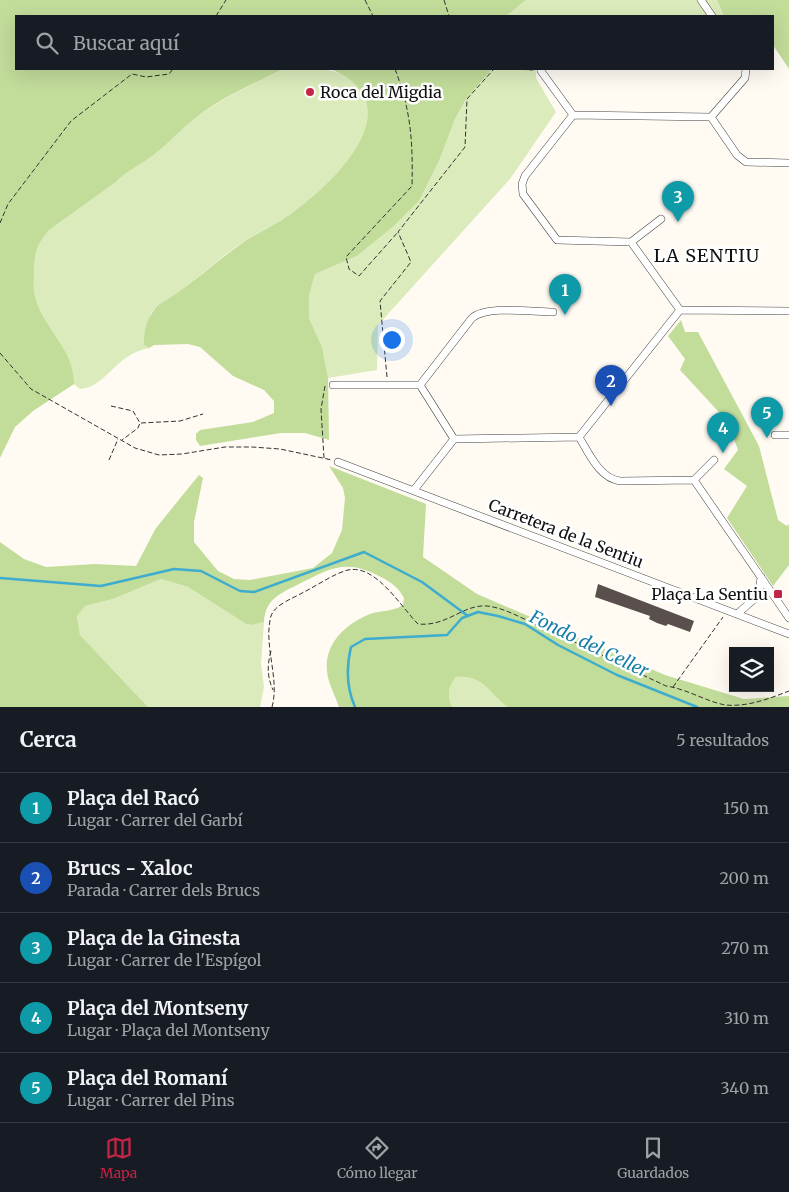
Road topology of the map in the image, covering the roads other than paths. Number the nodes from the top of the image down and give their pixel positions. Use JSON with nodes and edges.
{"nodes":[{"id":1,"x":701,"y":0,"type":"edge"},
{"id":2,"x":711,"y":15,"type":"edge"},
{"id":3,"x":746,"y":70,"type":"edge"},
{"id":4,"x":541,"y":71,"type":"road end"},
{"id":5,"x":573,"y":116,"type":"junction"},
{"id":6,"x":711,"y":117,"type":"junction"},
{"id":7,"x":789,"y":163,"type":"edge"},
{"id":8,"x":661,"y":219,"type":"dead end"},
{"id":9,"x":631,"y":242,"type":"junction"},
{"id":10,"x":680,"y":310,"type":"junction"},
{"id":11,"x":789,"y":310,"type":"edge"},
{"id":12,"x":553,"y":312,"type":"dead end"},
{"id":13,"x":420,"y":385,"type":"junction"},
{"id":14,"x":333,"y":386,"type":"road end"},
{"id":15,"x":776,"y":435,"type":"dead end"},
{"id":16,"x":789,"y":435,"type":"edge"},
{"id":17,"x":579,"y":437,"type":"junction"},
{"id":18,"x":454,"y":439,"type":"junction"},
{"id":19,"x":714,"y":460,"type":"dead end"},
{"id":20,"x":338,"y":462,"type":"road end"},
{"id":21,"x":694,"y":480,"type":"junction"},
{"id":22,"x":414,"y":490,"type":"junction"},
{"id":23,"x":761,"y":577,"type":"junction"},
{"id":24,"x":771,"y":592,"type":"junction"},
{"id":25,"x":759,"y":595,"type":"junction"},
{"id":26,"x":737,"y":614,"type":"junction"},
{"id":27,"x":789,"y":618,"type":"edge"},
{"id":28,"x":787,"y":634,"type":"edge"}],
"edges":[{"from":1,"to":2,"type":"street"},
{"from":3,"to":6,"type":"street"},
{"from":4,"to":5,"type":"street"},
{"from":5,"to":6,"type":"street"},
{"from":5,"to":9,"type":"street"},
{"from":6,"to":7,"type":"street"},
{"from":8,"to":9,"type":"street"},
{"from":9,"to":10,"type":"street"},
{"from":10,"to":11,"type":"street"},
{"from":10,"to":17,"type":"street"},
{"from":12,"to":13,"type":"street"},
{"from":13,"to":14,"type":"street"},
{"from":13,"to":18,"type":"street"},
{"from":15,"to":16,"type":"street"},
{"from":17,"to":18,"type":"street"},
{"from":17,"to":21,"type":"street"},
{"from":18,"to":22,"type":"street"},
{"from":19,"to":21,"type":"street"},
{"from":20,"to":22,"type":"street","name":"Carretera de la Sentiu"},
{"from":21,"to":23,"type":"street"},
{"from":22,"to":26,"type":"street","name":"Carretera de la Sentiu"},
{"from":23,"to":24,"type":"street"},
{"from":23,"to":25,"type":"street"},
{"from":24,"to":25,"type":"street"},
{"from":24,"to":27,"type":"street"},
{"from":25,"to":26,"type":"street"},
{"from":26,"to":28,"type":"street","name":"Carretera de la Sentiu"}]}
